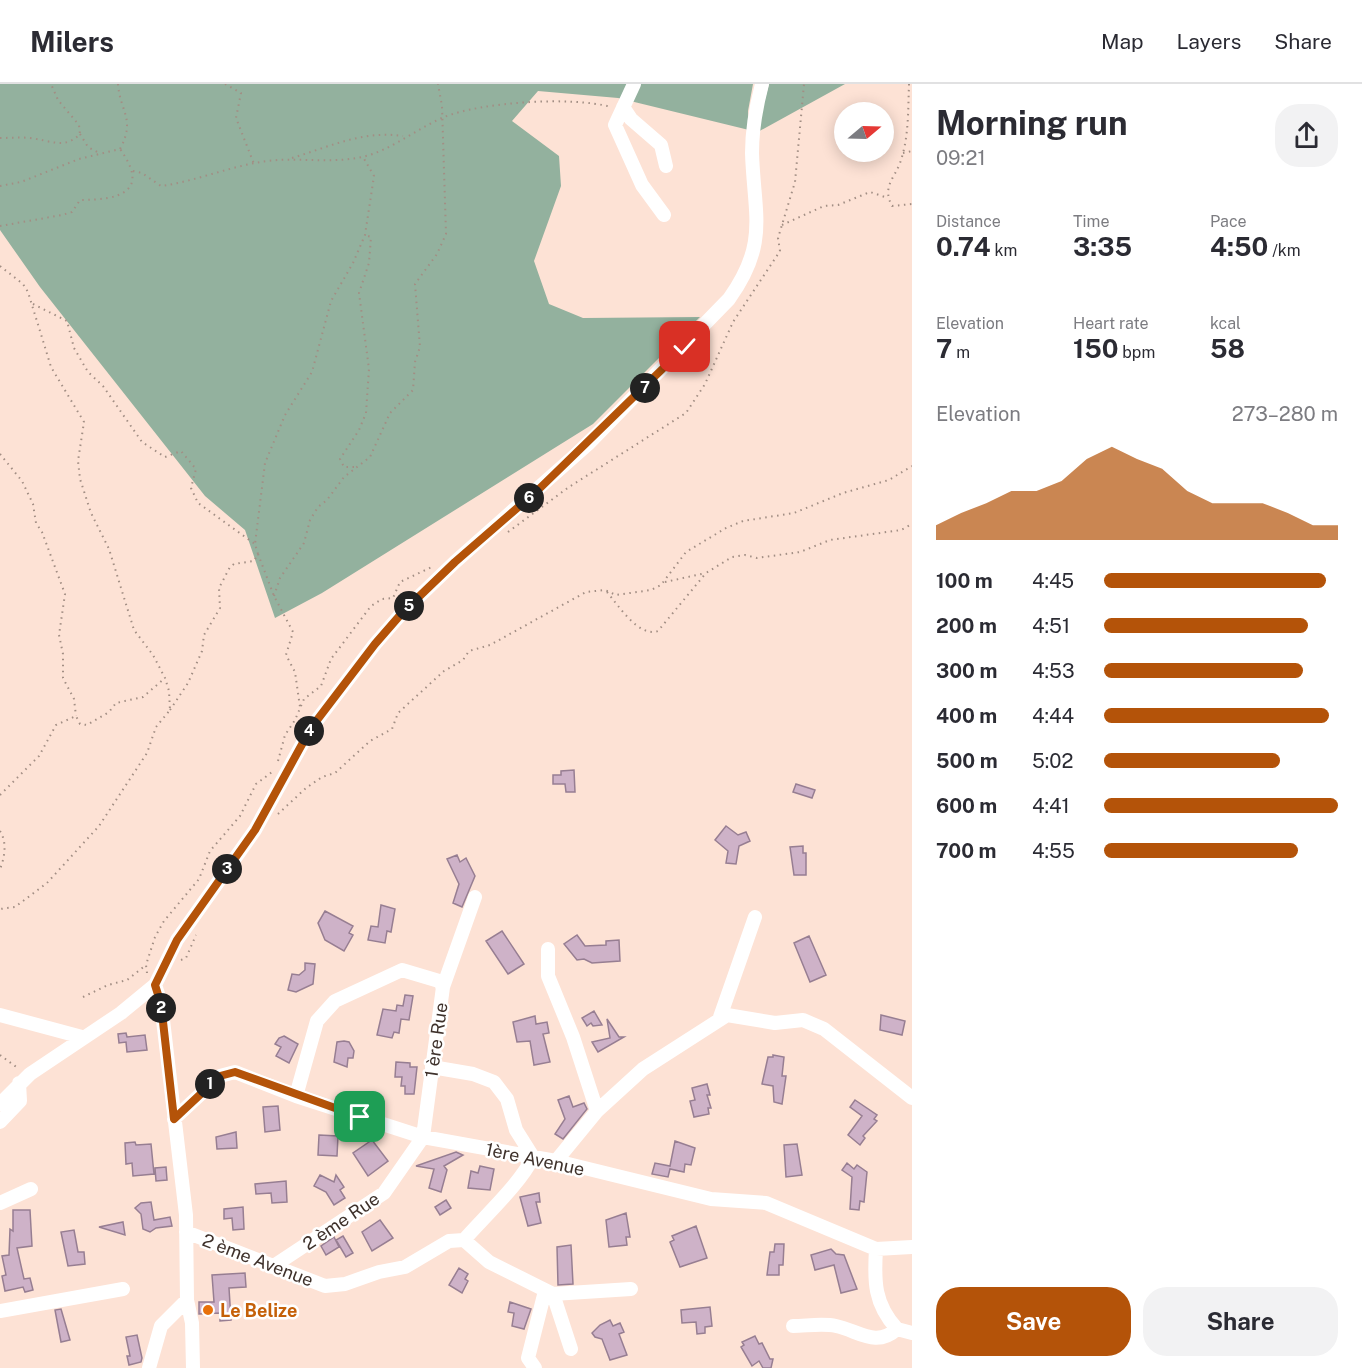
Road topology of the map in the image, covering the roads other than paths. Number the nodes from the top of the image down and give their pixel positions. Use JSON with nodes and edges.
{"nodes":[{"id":1,"x":634,"y":84,"type":"edge"},
{"id":2,"x":762,"y":84,"type":"edge"},
{"id":3,"x":623,"y":107,"type":"junction"},
{"id":4,"x":666,"y":166,"type":"dead end"},
{"id":5,"x":664,"y":215,"type":"dead end"},
{"id":6,"x":475,"y":897,"type":"dead end"},
{"id":7,"x":755,"y":917,"type":"dead end"},
{"id":8,"x":548,"y":949,"type":"dead end"},
{"id":9,"x":155,"y":985,"type":"junction"},
{"id":10,"x":443,"y":987,"type":"junction"},
{"id":11,"x":0,"y":1015,"type":"edge"},
{"id":12,"x":720,"y":1017,"type":"junction"},
{"id":13,"x":82,"y":1037,"type":"junction"},
{"id":14,"x":432,"y":1068,"type":"junction"},
{"id":15,"x":19,"y":1083,"type":"junction"},
{"id":16,"x":296,"y":1096,"type":"junction"},
{"id":17,"x":912,"y":1098,"type":"edge"},
{"id":18,"x":0,"y":1104,"type":"edge"},
{"id":19,"x":597,"y":1111,"type":"junction"},
{"id":20,"x":174,"y":1119,"type":"junction"},
{"id":21,"x":0,"y":1122,"type":"edge"},
{"id":22,"x":423,"y":1137,"type":"junction"},
{"id":23,"x":533,"y":1157,"type":"junction"},
{"id":24,"x":556,"y":1161,"type":"junction"},
{"id":25,"x":31,"y":1189,"type":"dead end"},
{"id":26,"x":0,"y":1203,"type":"edge"},
{"id":27,"x":186,"y":1232,"type":"junction"},
{"id":28,"x":464,"y":1240,"type":"junction"},
{"id":29,"x":912,"y":1247,"type":"edge"},
{"id":30,"x":876,"y":1249,"type":"junction"},
{"id":31,"x":272,"y":1267,"type":"junction"},
{"id":32,"x":631,"y":1288,"type":"dead end"},
{"id":33,"x":123,"y":1289,"type":"dead end"},
{"id":34,"x":549,"y":1292,"type":"junction"},
{"id":35,"x":187,"y":1300,"type":"junction"},
{"id":36,"x":0,"y":1311,"type":"edge"},
{"id":37,"x":793,"y":1326,"type":"dead end"},
{"id":38,"x":897,"y":1329,"type":"junction"},
{"id":39,"x":912,"y":1333,"type":"edge"},
{"id":40,"x":571,"y":1349,"type":"dead end"},
{"id":41,"x":531,"y":1367,"type":"edge"},
{"id":42,"x":149,"y":1368,"type":"edge"},
{"id":43,"x":193,"y":1368,"type":"edge"}],
"edges":[{"from":1,"to":3,"type":"street"},
{"from":2,"to":9,"type":"street"},
{"from":3,"to":4,"type":"street"},
{"from":3,"to":5,"type":"street"},
{"from":6,"to":10,"type":"street"},
{"from":7,"to":12,"type":"street"},
{"from":8,"to":19,"type":"street"},
{"from":9,"to":13,"type":"street"},
{"from":9,"to":20,"type":"street"},
{"from":10,"to":14,"type":"street","name":"1 ère Rue"},
{"from":10,"to":16,"type":"street","name":"1 ère Rue"},
{"from":11,"to":13,"type":"street"},
{"from":12,"to":17,"type":"street"},
{"from":12,"to":19,"type":"street"},
{"from":13,"to":15,"type":"street"},
{"from":14,"to":22,"type":"street","name":"1 ère Rue"},
{"from":14,"to":23,"type":"street"},
{"from":15,"to":18,"type":"street"},
{"from":15,"to":21,"type":"street"},
{"from":16,"to":20,"type":"street","name":"1ère Avenue"},
{"from":16,"to":22,"type":"street","name":"1ère Avenue"},
{"from":19,"to":24,"type":"street"},
{"from":20,"to":27,"type":"street"},
{"from":22,"to":23,"type":"street","name":"1ère Avenue"},
{"from":22,"to":31,"type":"street","name":"2 ème Rue"},
{"from":23,"to":24,"type":"street","name":"1ère Avenue"},
{"from":23,"to":28,"type":"street"},
{"from":24,"to":30,"type":"street","name":"1ère Avenue"},
{"from":25,"to":26,"type":"street"},
{"from":27,"to":31,"type":"street","name":"2 ème Avenue"},
{"from":27,"to":35,"type":"street"},
{"from":28,"to":31,"type":"street","name":"2 ème Avenue"},
{"from":28,"to":34,"type":"street"},
{"from":29,"to":30,"type":"street","name":"1ère Avenue"},
{"from":30,"to":38,"type":"street"},
{"from":32,"to":34,"type":"street"},
{"from":33,"to":36,"type":"street"},
{"from":34,"to":40,"type":"street"},
{"from":34,"to":41,"type":"street"},
{"from":35,"to":42,"type":"street"},
{"from":35,"to":43,"type":"street"},
{"from":37,"to":38,"type":"street"},
{"from":38,"to":39,"type":"street"}]}
